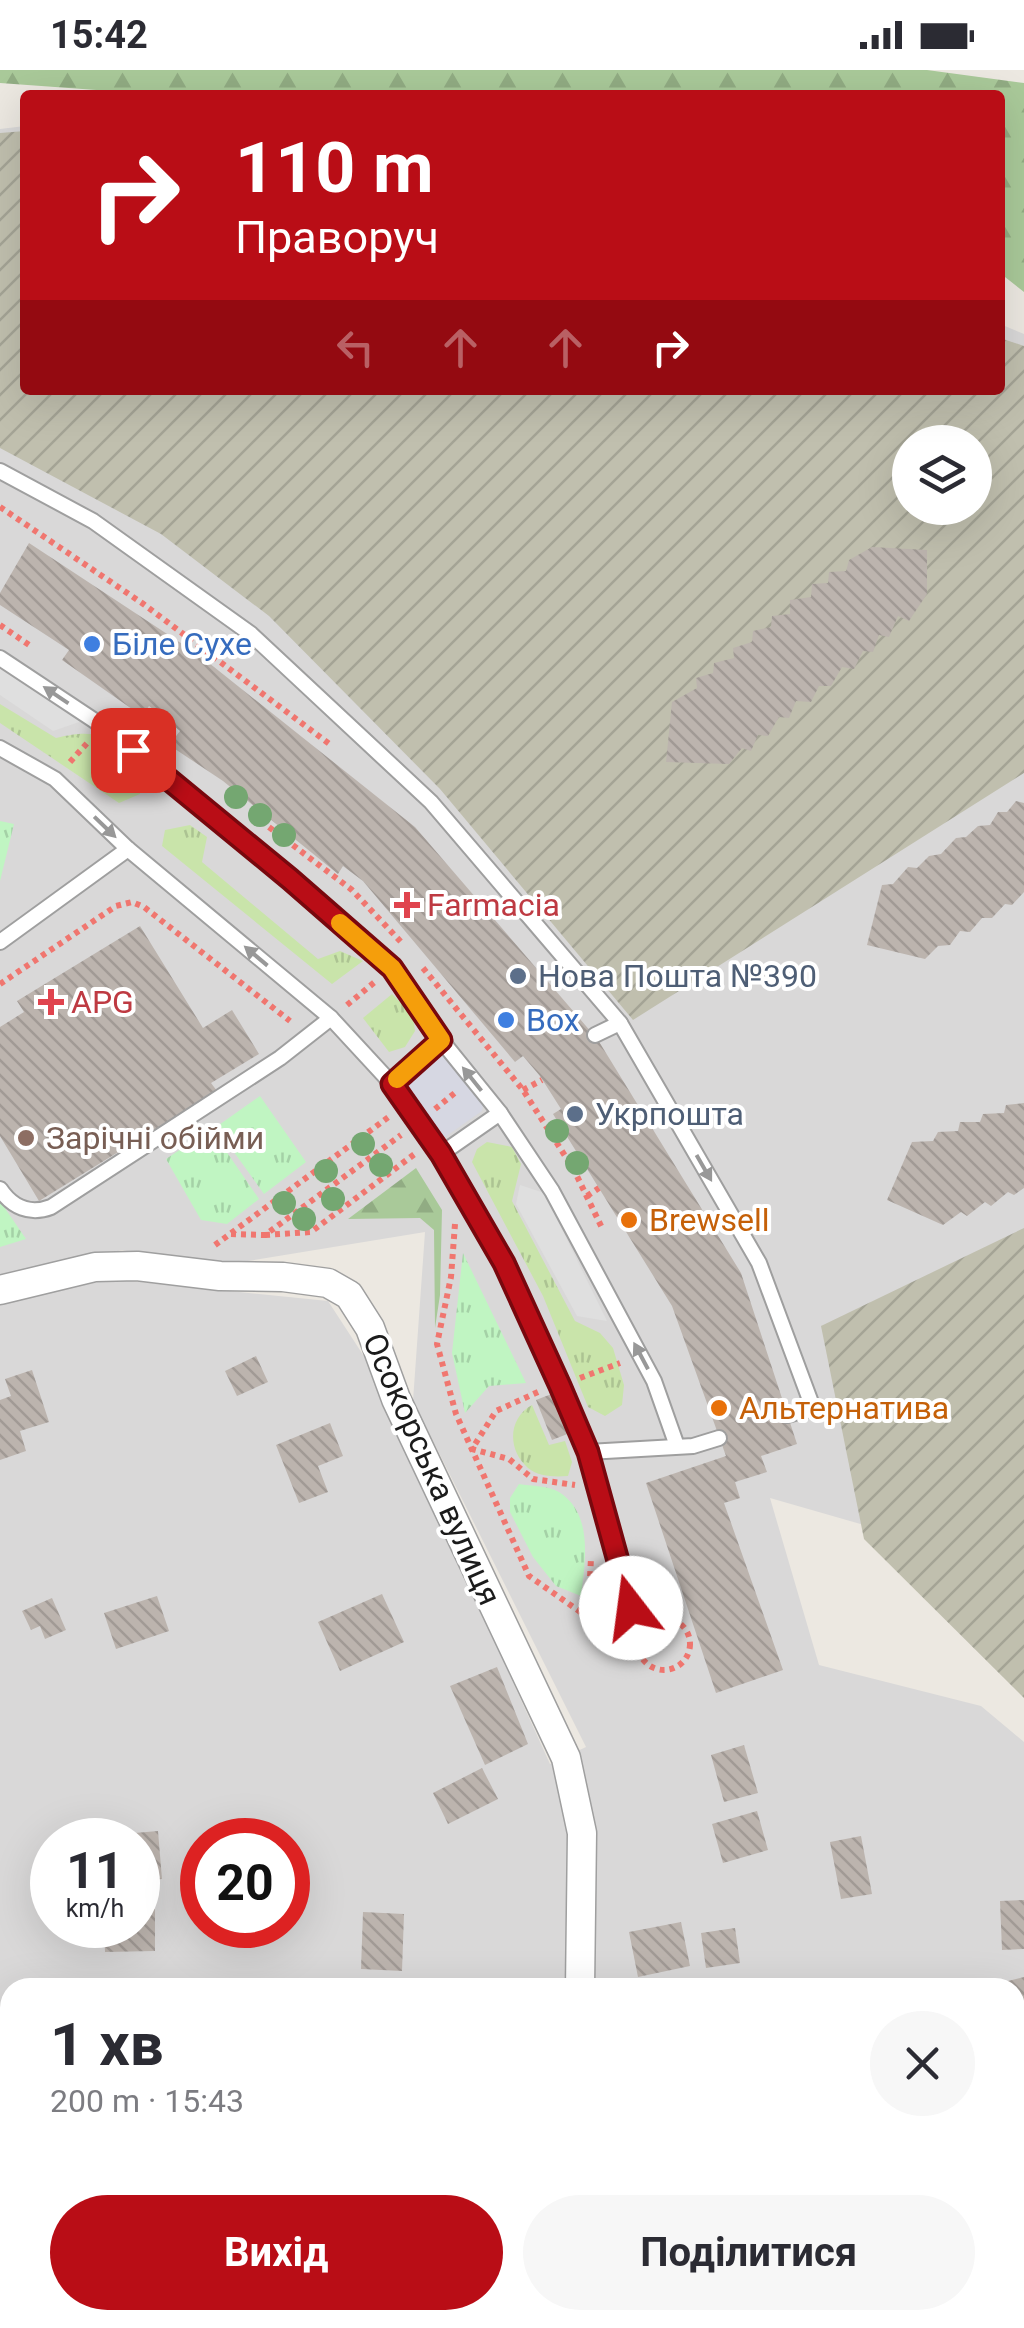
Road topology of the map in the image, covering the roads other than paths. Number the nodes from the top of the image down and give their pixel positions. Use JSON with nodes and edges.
{"nodes":[{"id":1,"x":0,"y":471,"type":"edge"},
{"id":2,"x":0,"y":658,"type":"edge"},
{"id":3,"x":0,"y":748,"type":"edge"},
{"id":4,"x":128,"y":850,"type":"junction"},
{"id":5,"x":0,"y":942,"type":"edge"},
{"id":6,"x":331,"y":1018,"type":"junction"},
{"id":7,"x":620,"y":1023,"type":"junction"},
{"id":8,"x":595,"y":1035,"type":"dead end"},
{"id":9,"x":441,"y":1040,"type":"junction"},
{"id":10,"x":392,"y":1084,"type":"junction"},
{"id":11,"x":500,"y":1113,"type":"junction"},
{"id":12,"x":441,"y":1154,"type":"junction"},
{"id":13,"x":0,"y":1189,"type":"edge"},
{"id":14,"x":0,"y":1290,"type":"edge"},
{"id":15,"x":787,"y":1415,"type":"dead end"},
{"id":16,"x":719,"y":1438,"type":"dead end"},
{"id":17,"x":677,"y":1446,"type":"junction"},
{"id":18,"x":588,"y":1452,"type":"junction"},
{"id":19,"x":631,"y":1608,"type":"dead end"},
{"id":20,"x":580,"y":1978,"type":"edge"}],
"edges":[{"from":1,"to":7,"type":"lane"},
{"from":9,"to":2,"type":"lane","one_way":true},
{"from":3,"to":4,"type":"lane","one_way":true},
{"from":4,"to":5,"type":"lane"},
{"from":6,"to":4,"type":"lane","one_way":true},
{"from":6,"to":10,"type":"lane"},
{"from":6,"to":13,"type":"lane"},
{"from":7,"to":8,"type":"lane"},
{"from":7,"to":15,"type":"lane","one_way":true},
{"from":9,"to":10,"type":"lane"},
{"from":9,"to":11,"type":"lane"},
{"from":10,"to":12,"type":"lane"},
{"from":11,"to":12,"type":"lane"},
{"from":17,"to":11,"type":"lane","one_way":true},
{"from":12,"to":18,"type":"lane"},
{"from":14,"to":20,"type":"street","name":"Осокорська вулиця"},
{"from":16,"to":17,"type":"lane"},
{"from":17,"to":18,"type":"lane"},
{"from":18,"to":19,"type":"lane"}]}
